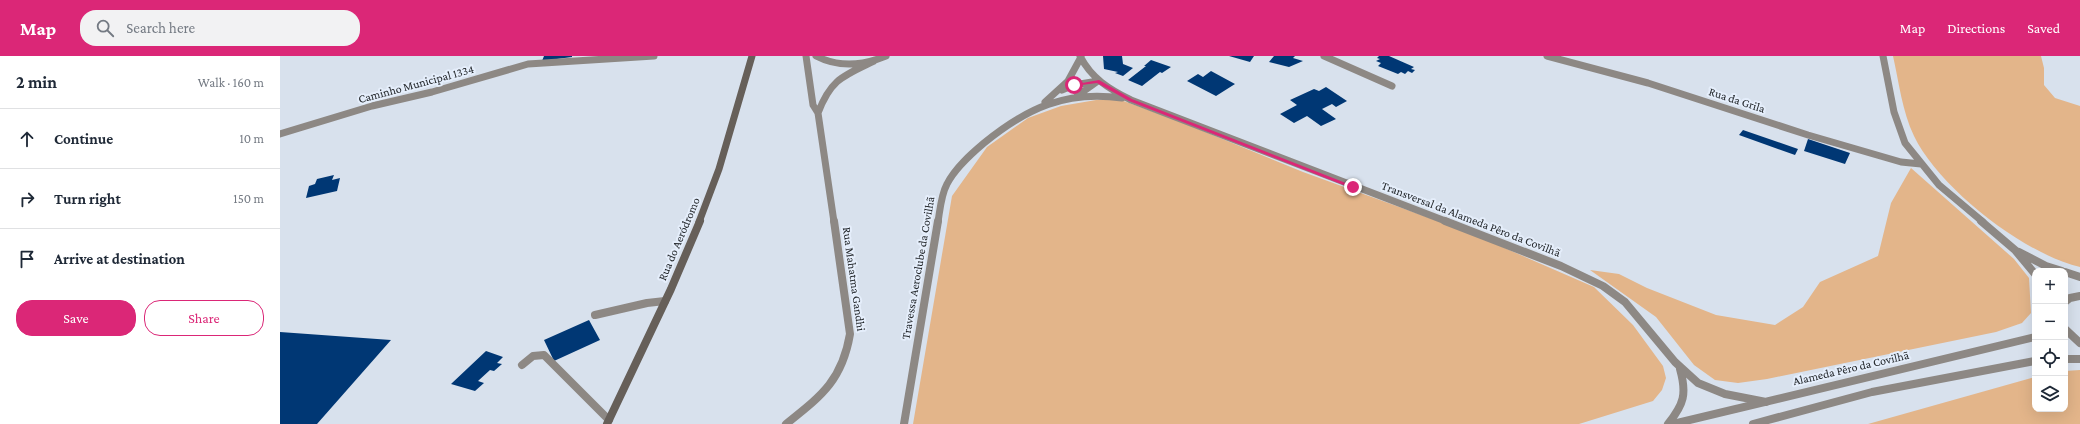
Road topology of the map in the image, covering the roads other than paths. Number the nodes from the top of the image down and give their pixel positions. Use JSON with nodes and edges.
{"nodes":[{"id":1,"x":654,"y":56,"type":"edge"},
{"id":2,"x":752,"y":56,"type":"edge"},
{"id":3,"x":806,"y":56,"type":"edge"},
{"id":4,"x":816,"y":56,"type":"edge"},
{"id":5,"x":886,"y":56,"type":"edge"},
{"id":6,"x":1081,"y":56,"type":"edge"},
{"id":7,"x":1324,"y":56,"type":"edge"},
{"id":8,"x":1547,"y":56,"type":"edge"},
{"id":9,"x":1883,"y":56,"type":"edge"},
{"id":10,"x":874,"y":61,"type":"junction"},
{"id":11,"x":1098,"y":81,"type":"junction"},
{"id":12,"x":1392,"y":86,"type":"dead end"},
{"id":13,"x":1060,"y":90,"type":"junction"},
{"id":14,"x":1071,"y":98,"type":"junction"},
{"id":15,"x":1130,"y":100,"type":"junction"},
{"id":16,"x":1035,"y":110,"type":"junction"},
{"id":17,"x":818,"y":113,"type":"junction"},
{"id":18,"x":280,"y":134,"type":"edge"},
{"id":19,"x":1922,"y":164,"type":"junction"},
{"id":20,"x":2015,"y":250,"type":"junction"},
{"id":21,"x":2052,"y":268,"type":"edge"},
{"id":22,"x":2032,"y":270,"type":"edge"},
{"id":23,"x":2068,"y":273,"type":"edge"},
{"id":24,"x":2080,"y":277,"type":"edge"},
{"id":25,"x":2080,"y":296,"type":"edge"},
{"id":26,"x":2068,"y":300,"type":"edge"},
{"id":27,"x":665,"y":301,"type":"junction"},
{"id":28,"x":595,"y":315,"type":"dead end"},
{"id":29,"x":2068,"y":332,"type":"edge"},
{"id":30,"x":2032,"y":338,"type":"edge"},
{"id":31,"x":2080,"y":343,"type":"edge"},
{"id":32,"x":2068,"y":358,"type":"edge"},
{"id":33,"x":2080,"y":359,"type":"edge"},
{"id":34,"x":2032,"y":362,"type":"edge"},
{"id":35,"x":522,"y":365,"type":"dead end"},
{"id":36,"x":1680,"y":370,"type":"junction"},
{"id":37,"x":1766,"y":402,"type":"junction"},
{"id":38,"x":1775,"y":421,"type":"edge"},
{"id":39,"x":608,"y":422,"type":"edge"},
{"id":40,"x":786,"y":424,"type":"edge"},
{"id":41,"x":904,"y":424,"type":"edge"},
{"id":42,"x":1668,"y":424,"type":"edge"},
{"id":43,"x":1673,"y":424,"type":"edge"},
{"id":44,"x":1753,"y":424,"type":"edge"}],
"edges":[{"from":1,"to":18,"type":"street","name":"Caminho Municipal 1334"},
{"from":2,"to":27,"type":"main road","name":"Rua do Aeródromo"},
{"from":3,"to":17,"type":"street","name":"Rua Mahatma Gandhi"},
{"from":4,"to":10,"type":"street","name":"Rua Mahatma Gandhi"},
{"from":5,"to":10,"type":"street","name":"Rua Mahatma Gandhi"},
{"from":6,"to":11,"type":"street","name":"Transversal da Alameda Pêro da Covilhã"},
{"from":6,"to":13,"type":"street","name":"Travessa Aeroclube da Covilhã"},
{"from":7,"to":12,"type":"street"},
{"from":8,"to":19,"type":"street","name":"Rua da Grila"},
{"from":9,"to":19,"type":"street"},
{"from":10,"to":17,"type":"street","name":"Rua Mahatma Gandhi"},
{"from":11,"to":13,"type":"street","name":"Travessa Aeroclube da Covilhã"},
{"from":11,"to":14,"type":"street","name":"Travessa Aeroclube da Covilhã"},
{"from":11,"to":15,"type":"street","name":"Transversal da Alameda Pêro da Covilhã"},
{"from":13,"to":16,"type":"street","name":"Travessa Aeroclube da Covilhã"},
{"from":14,"to":15,"type":"street","name":"Travessa Aeroclube da Covilhã"},
{"from":14,"to":16,"type":"street","name":"Travessa Aeroclube da Covilhã"},
{"from":15,"to":36,"type":"street","name":"Transversal da Alameda Pêro da Covilhã"},
{"from":16,"to":41,"type":"street","name":"Travessa Aeroclube da Covilhã"},
{"from":17,"to":40,"type":"street","name":"Rua Mahatma Gandhi"},
{"from":19,"to":20,"type":"street"},
{"from":20,"to":21,"type":"street"},
{"from":20,"to":22,"type":"street"},
{"from":23,"to":24,"type":"street"},
{"from":25,"to":26,"type":"street"},
{"from":27,"to":28,"type":"street"},
{"from":27,"to":39,"type":"main road","name":"Rua do Aeródromo"},
{"from":29,"to":31,"type":"street"},
{"from":30,"to":37,"type":"street","name":"Alameda Pêro da Covilhã"},
{"from":32,"to":33,"type":"street"},
{"from":34,"to":38,"type":"street"},
{"from":35,"to":39,"type":"street"},
{"from":36,"to":37,"type":"street","name":"Transversal da Alameda Pêro da Covilhã"},
{"from":36,"to":42,"type":"street","name":"Transversal da Alameda Pêro da Covilhã"},
{"from":37,"to":43,"type":"street","name":"Alameda Pêro da Covilhã"},
{"from":38,"to":44,"type":"street"}]}
